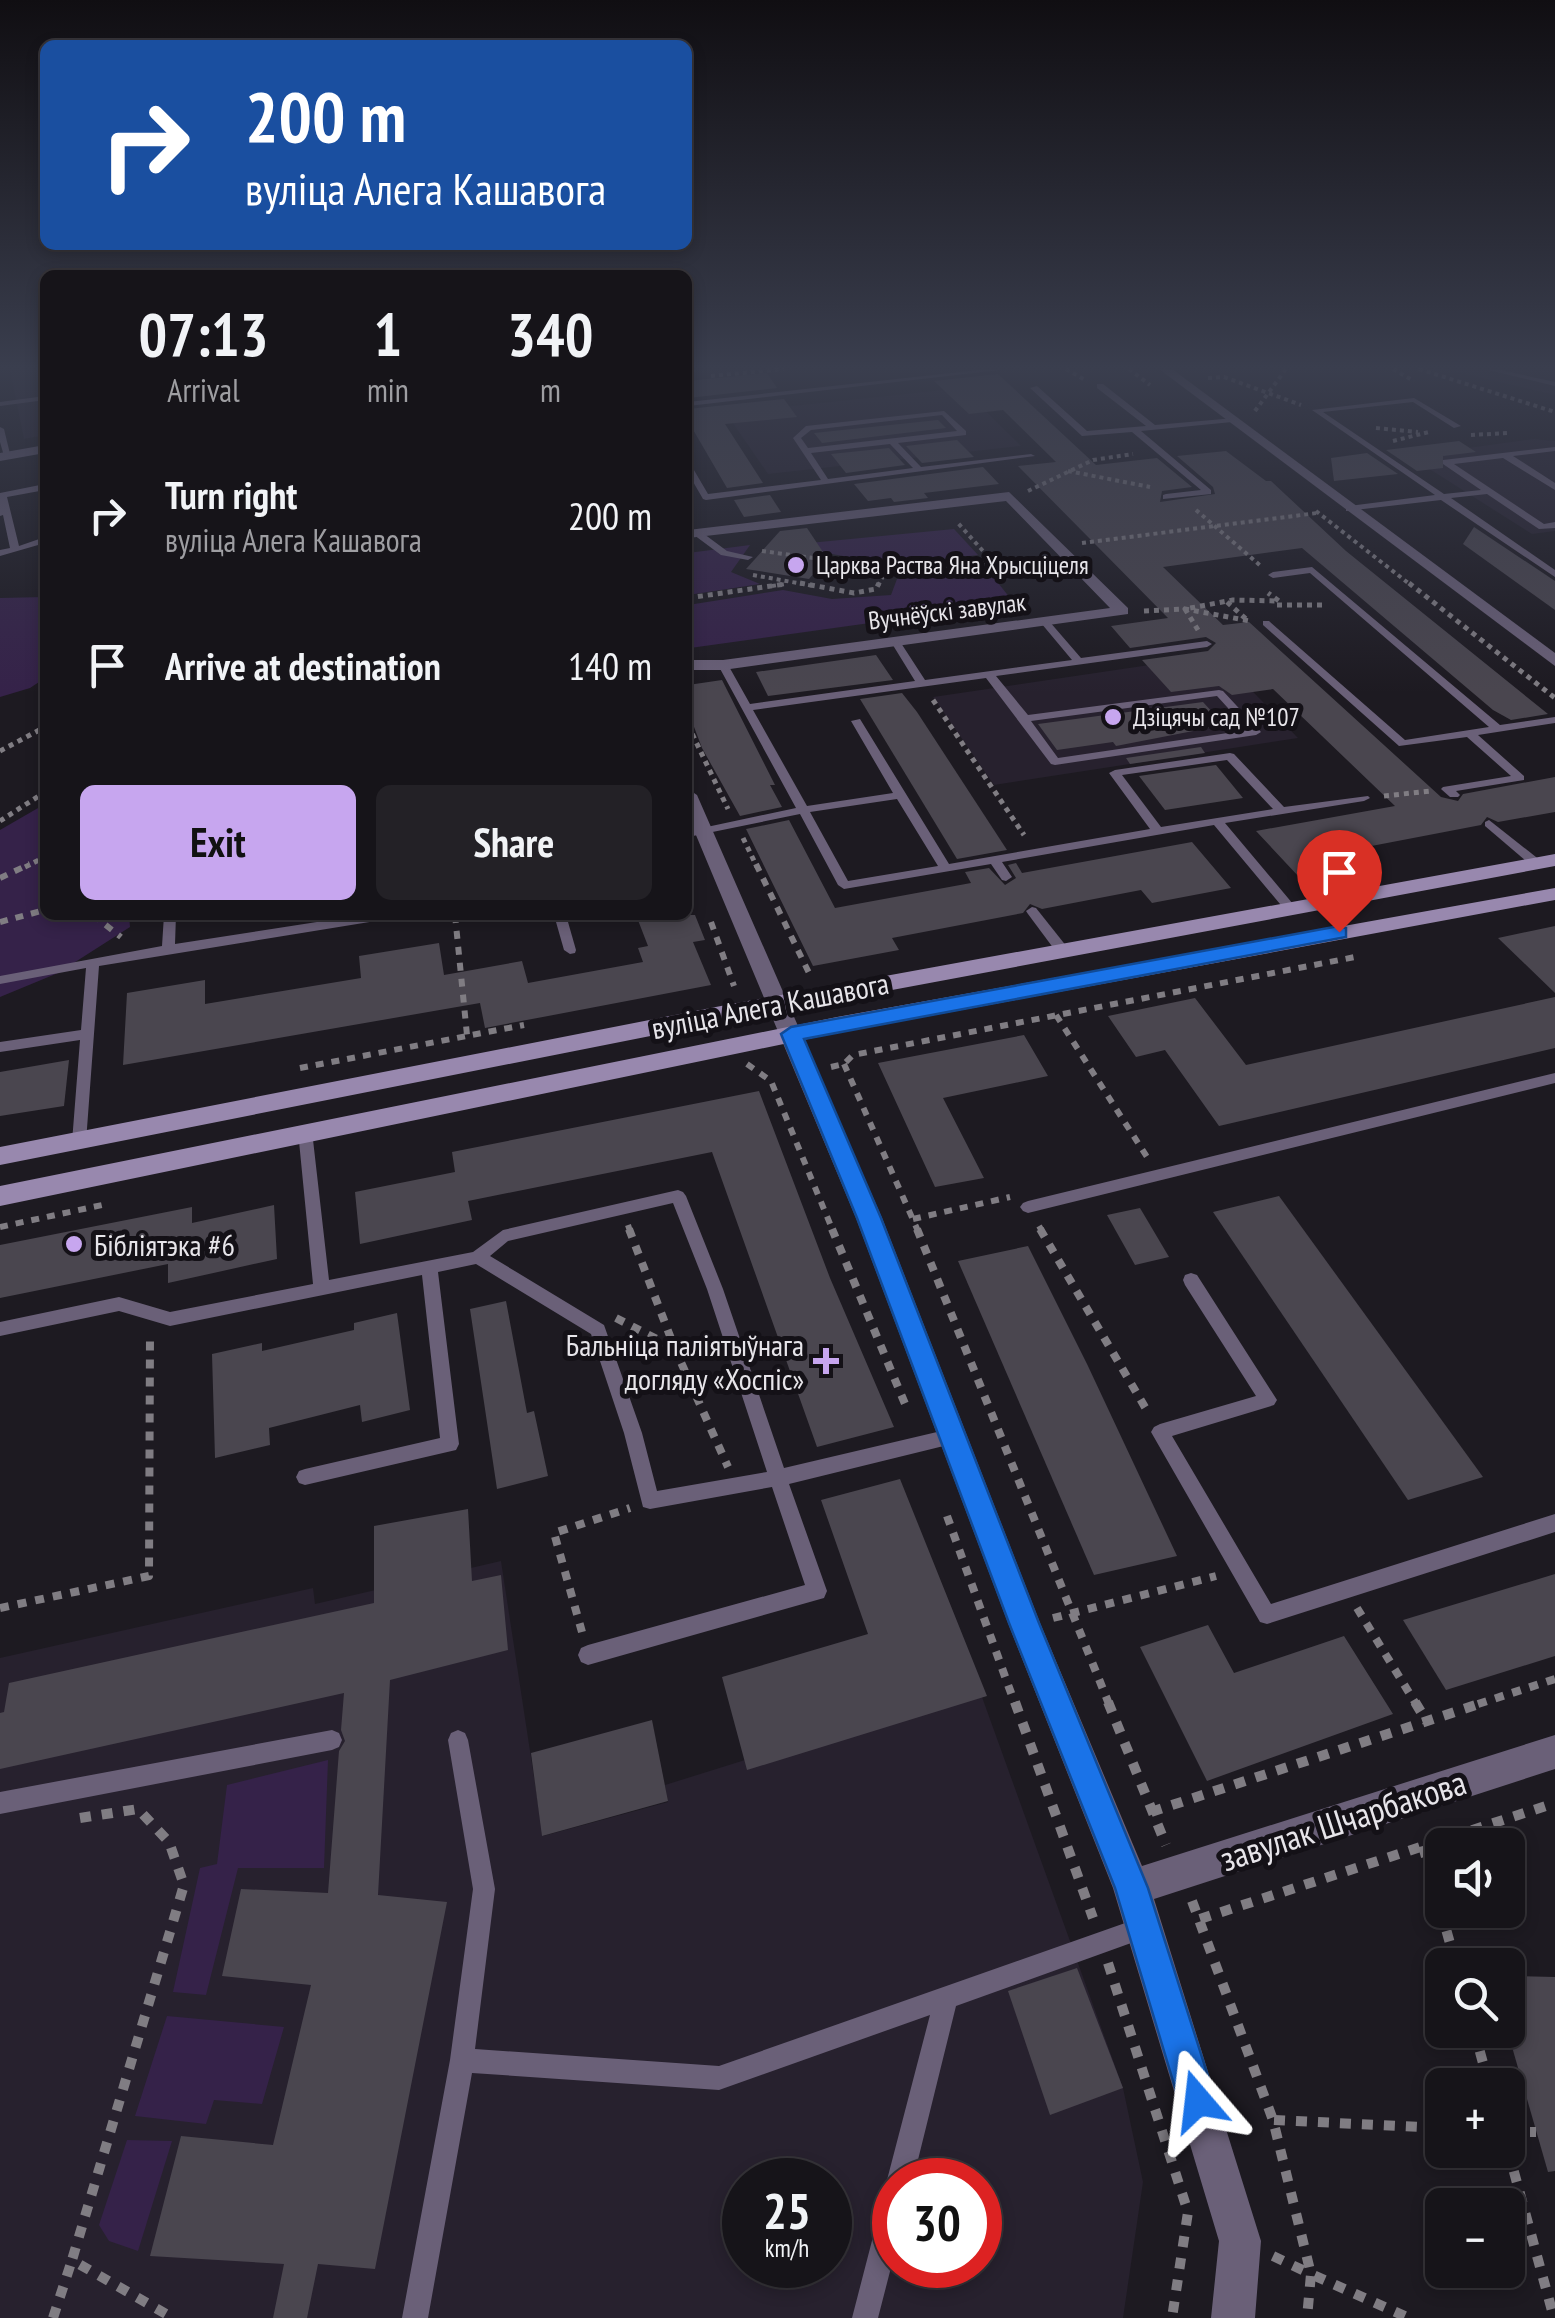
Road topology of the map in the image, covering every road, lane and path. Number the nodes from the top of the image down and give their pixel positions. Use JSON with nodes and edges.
{"nodes":[{"id":1,"x":694,"y":477,"type":"edge"},
{"id":2,"x":823,"y":477,"type":"edge"},
{"id":3,"x":863,"y":477,"type":"edge"},
{"id":4,"x":1056,"y":477,"type":"edge"},
{"id":5,"x":1188,"y":477,"type":"edge"},
{"id":6,"x":1307,"y":477,"type":"edge"},
{"id":7,"x":1412,"y":477,"type":"edge"},
{"id":8,"x":1468,"y":477,"type":"edge"},
{"id":9,"x":826,"y":482,"type":"junction"},
{"id":10,"x":40,"y":489,"type":"edge"},
{"id":11,"x":1489,"y":491,"type":"junction"},
{"id":12,"x":706,"y":497,"type":"junction"},
{"id":13,"x":1441,"y":497,"type":"junction"},
{"id":14,"x":1166,"y":498,"type":"dead end"},
{"id":15,"x":692,"y":499,"type":"edge"},
{"id":16,"x":1304,"y":502,"type":"dead end"},
{"id":17,"x":1017,"y":503,"type":"junction"},
{"id":18,"x":1349,"y":509,"type":"junction"},
{"id":19,"x":946,"y":510,"type":"dead end"},
{"id":20,"x":3,"y":512,"type":"edge"},
{"id":21,"x":1318,"y":513,"type":"junction"},
{"id":22,"x":1555,"y":525,"type":"edge"},
{"id":23,"x":692,"y":533,"type":"edge"},
{"id":24,"x":40,"y":542,"type":"edge"},
{"id":25,"x":1060,"y":546,"type":"junction"},
{"id":26,"x":15,"y":550,"type":"junction"},
{"id":27,"x":0,"y":553,"type":"edge"},
{"id":28,"x":748,"y":557,"type":"junction"},
{"id":29,"x":884,"y":574,"type":"junction"},
{"id":30,"x":1555,"y":574,"type":"edge"},
{"id":31,"x":1273,"y":575,"type":"joint"},
{"id":32,"x":794,"y":583,"type":"junction"},
{"id":33,"x":692,"y":597,"type":"edge"},
{"id":34,"x":1227,"y":602,"type":"junction"},
{"id":35,"x":1185,"y":610,"type":"junction"},
{"id":36,"x":1122,"y":612,"type":"junction"},
{"id":37,"x":1247,"y":620,"type":"junction"},
{"id":38,"x":1046,"y":623,"type":"junction"},
{"id":39,"x":1266,"y":624,"type":"joint"},
{"id":40,"x":896,"y":642,"type":"junction"},
{"id":41,"x":1207,"y":644,"type":"joint"},
{"id":42,"x":1555,"y":661,"type":"edge"},
{"id":43,"x":1079,"y":662,"type":"junction"},
{"id":44,"x":723,"y":665,"type":"junction"},
{"id":45,"x":692,"y":666,"type":"edge"},
{"id":46,"x":989,"y":674,"type":"junction"},
{"id":47,"x":922,"y":684,"type":"junction"},
{"id":48,"x":1555,"y":698,"type":"edge"},
{"id":49,"x":747,"y":708,"type":"junction"},
{"id":50,"x":1023,"y":717,"type":"junction"},
{"id":51,"x":1555,"y":720,"type":"edge"},
{"id":52,"x":856,"y":722,"type":"dead end"},
{"id":53,"x":40,"y":729,"type":"edge"},
{"id":54,"x":1498,"y":729,"type":"junction"},
{"id":55,"x":692,"y":733,"type":"edge"},
{"id":56,"x":1468,"y":734,"type":"junction"},
{"id":57,"x":0,"y":751,"type":"edge"},
{"id":58,"x":1450,"y":792,"type":"joint"},
{"id":59,"x":40,"y":795,"type":"edge"},
{"id":60,"x":900,"y":795,"type":"junction"},
{"id":61,"x":1364,"y":798,"type":"joint"},
{"id":62,"x":804,"y":810,"type":"junction"},
{"id":63,"x":1281,"y":811,"type":"junction"},
{"id":64,"x":0,"y":821,"type":"edge"},
{"id":65,"x":734,"y":821,"type":"junction"},
{"id":66,"x":1216,"y":821,"type":"junction"},
{"id":67,"x":1489,"y":824,"type":"dead end"},
{"id":68,"x":1158,"y":831,"type":"junction"},
{"id":69,"x":695,"y":832,"type":"edge"},
{"id":70,"x":1012,"y":857,"type":"junction"},
{"id":71,"x":994,"y":860,"type":"junction"},
{"id":72,"x":40,"y":862,"type":"edge"},
{"id":73,"x":1546,"y":862,"type":"edge"},
{"id":74,"x":946,"y":868,"type":"junction"},
{"id":75,"x":1006,"y":876,"type":"dead end"},
{"id":76,"x":0,"y":878,"type":"edge"},
{"id":77,"x":1555,"y":894,"type":"edge"},
{"id":78,"x":1290,"y":907,"type":"junction"},
{"id":79,"x":40,"y":911,"type":"edge"},
{"id":80,"x":1032,"y":911,"type":"dead end"},
{"id":81,"x":99,"y":920,"type":"edge"},
{"id":82,"x":170,"y":920,"type":"edge"},
{"id":83,"x":356,"y":920,"type":"edge"},
{"id":84,"x":456,"y":920,"type":"edge"},
{"id":85,"x":561,"y":920,"type":"edge"},
{"id":86,"x":0,"y":922,"type":"edge"},
{"id":87,"x":168,"y":949,"type":"junction"},
{"id":88,"x":570,"y":950,"type":"dead end"},
{"id":89,"x":1062,"y":950,"type":"junction"},
{"id":90,"x":142,"y":953,"type":"junction"},
{"id":91,"x":1359,"y":956,"type":"dead end"},
{"id":92,"x":93,"y":961,"type":"junction"},
{"id":93,"x":809,"y":975,"type":"dead end"},
{"id":94,"x":0,"y":980,"type":"edge"},
{"id":95,"x":777,"y":1004,"type":"junction"},
{"id":96,"x":1056,"y":1015,"type":"junction"},
{"id":97,"x":87,"y":1034,"type":"junction"},
{"id":98,"x":791,"y":1034,"type":"junction"},
{"id":99,"x":467,"y":1035,"type":"dead end"},
{"id":100,"x":0,"y":1047,"type":"edge"},
{"id":101,"x":750,"y":1070,"type":"dead end"},
{"id":102,"x":1555,"y":1078,"type":"edge"},
{"id":103,"x":283,"y":1101,"type":"junction"},
{"id":104,"x":294,"y":1134,"type":"junction"},
{"id":105,"x":79,"y":1142,"type":"junction"},
{"id":106,"x":0,"y":1156,"type":"edge"},
{"id":107,"x":1159,"y":1175,"type":"junction"},
{"id":108,"x":0,"y":1196,"type":"edge"},
{"id":109,"x":1028,"y":1206,"type":"junction"},
{"id":110,"x":622,"y":1210,"type":"junction"},
{"id":111,"x":913,"y":1220,"type":"junction"},
{"id":112,"x":478,"y":1257,"type":"junction"},
{"id":113,"x":429,"y":1267,"type":"junction"},
{"id":114,"x":1192,"y":1280,"type":"dead end"},
{"id":115,"x":322,"y":1288,"type":"junction"},
{"id":116,"x":150,"y":1314,"type":"junction"},
{"id":117,"x":0,"y":1329,"type":"edge"},
{"id":118,"x":598,"y":1330,"type":"junction"},
{"id":119,"x":675,"y":1349,"type":"junction"},
{"id":120,"x":1160,"y":1432,"type":"junction"},
{"id":121,"x":954,"y":1436,"type":"junction"},
{"id":122,"x":921,"y":1444,"type":"junction"},
{"id":123,"x":305,"y":1477,"type":"dead end"},
{"id":124,"x":778,"y":1478,"type":"junction"},
{"id":125,"x":736,"y":1485,"type":"junction"},
{"id":126,"x":942,"y":1500,"type":"dead end"},
{"id":127,"x":650,"y":1501,"type":"junction"},
{"id":128,"x":1555,"y":1523,"type":"edge"},
{"id":129,"x":1241,"y":1570,"type":"junction"},
{"id":130,"x":1346,"y":1590,"type":"junction"},
{"id":131,"x":0,"y":1608,"type":"edge"},
{"id":132,"x":1075,"y":1614,"type":"junction"},
{"id":133,"x":1006,"y":1628,"type":"junction"},
{"id":134,"x":588,"y":1655,"type":"joint"},
{"id":135,"x":1555,"y":1679,"type":"edge"},
{"id":136,"x":1428,"y":1722,"type":"junction"},
{"id":137,"x":332,"y":1740,"type":"dead end"},
{"id":138,"x":458,"y":1740,"type":"dead end"},
{"id":139,"x":1555,"y":1752,"type":"edge"},
{"id":140,"x":1555,"y":1802,"type":"edge"},
{"id":141,"x":0,"y":1803,"type":"edge"},
{"id":142,"x":1150,"y":1812,"type":"junction"},
{"id":143,"x":69,"y":1820,"type":"dead end"},
{"id":144,"x":1423,"y":1846,"type":"junction"},
{"id":145,"x":1180,"y":1872,"type":"junction"},
{"id":146,"x":1132,"y":1888,"type":"junction"},
{"id":147,"x":1200,"y":1920,"type":"junction"},
{"id":148,"x":1144,"y":1927,"type":"junction"},
{"id":149,"x":1102,"y":1944,"type":"junction"},
{"id":150,"x":1451,"y":1948,"type":"edge"},
{"id":151,"x":946,"y":2000,"type":"junction"},
{"id":152,"x":462,"y":2060,"type":"junction"},
{"id":153,"x":1274,"y":2120,"type":"junction"},
{"id":154,"x":1425,"y":2127,"type":"edge"},
{"id":155,"x":1525,"y":2132,"type":"edge"},
{"id":156,"x":1536,"y":2132,"type":"dead end"},
{"id":157,"x":906,"y":2158,"type":"edge"},
{"id":158,"x":1513,"y":2168,"type":"edge"},
{"id":159,"x":72,"y":2260,"type":"junction"},
{"id":160,"x":1312,"y":2274,"type":"junction"},
{"id":161,"x":874,"y":2288,"type":"edge"},
{"id":162,"x":53,"y":2318,"type":"edge"},
{"id":163,"x":173,"y":2318,"type":"edge"},
{"id":164,"x":415,"y":2318,"type":"edge"},
{"id":165,"x":866,"y":2318,"type":"edge"},
{"id":166,"x":1172,"y":2318,"type":"edge"},
{"id":167,"x":1233,"y":2318,"type":"edge"},
{"id":168,"x":1307,"y":2318,"type":"edge"},
{"id":169,"x":1409,"y":2318,"type":"edge"},
{"id":170,"x":1554,"y":2318,"type":"edge"}],
"edges":[{"from":1,"to":12,"type":"lane"},
{"from":2,"to":9,"type":"lane"},
{"from":3,"to":9,"type":"lane"},
{"from":4,"to":17,"type":"path"},
{"from":5,"to":14,"type":"lane"},
{"from":6,"to":18,"type":"street"},
{"from":7,"to":13,"type":"lane"},
{"from":8,"to":11,"type":"lane"},
{"from":9,"to":12,"type":"lane"},
{"from":10,"to":20,"type":"lane"},
{"from":11,"to":13,"type":"lane"},
{"from":11,"to":22,"type":"lane"},
{"from":12,"to":15,"type":"lane"},
{"from":13,"to":18,"type":"lane"},
{"from":13,"to":30,"type":"lane"},
{"from":16,"to":21,"type":"path"},
{"from":17,"to":23,"type":"street"},
{"from":17,"to":25,"type":"street"},
{"from":18,"to":42,"type":"street"},
{"from":19,"to":29,"type":"path"},
{"from":20,"to":26,"type":"lane"},
{"from":21,"to":25,"type":"path"},
{"from":21,"to":48,"type":"path"},
{"from":23,"to":28,"type":"lane"},
{"from":24,"to":26,"type":"lane"},
{"from":25,"to":36,"type":"street"},
{"from":26,"to":27,"type":"lane"},
{"from":28,"to":29,"type":"path"},
{"from":28,"to":32,"type":"path"},
{"from":29,"to":32,"type":"path"},
{"from":31,"to":34,"type":"path"},
{"from":31,"to":54,"type":"lane"},
{"from":32,"to":33,"type":"path"},
{"from":34,"to":35,"type":"path"},
{"from":34,"to":37,"type":"path"},
{"from":35,"to":36,"type":"path"},
{"from":35,"to":37,"type":"path"},
{"from":35,"to":41,"type":"path"},
{"from":36,"to":38,"type":"street","name":"Вучнёўскі завулак"},
{"from":37,"to":39,"type":"path"},
{"from":38,"to":40,"type":"street","name":"Вучнёўскі завулак"},
{"from":38,"to":43,"type":"lane"},
{"from":39,"to":56,"type":"lane"},
{"from":40,"to":44,"type":"street","name":"Вучнёўскі завулак"},
{"from":40,"to":47,"type":"lane"},
{"from":41,"to":43,"type":"lane"},
{"from":43,"to":46,"type":"lane"},
{"from":44,"to":45,"type":"street","name":"Вучнёўскі завулак"},
{"from":44,"to":49,"type":"lane"},
{"from":46,"to":47,"type":"lane"},
{"from":46,"to":50,"type":"lane"},
{"from":47,"to":49,"type":"lane"},
{"from":47,"to":70,"type":"path"},
{"from":49,"to":62,"type":"lane"},
{"from":50,"to":50,"type":"lane"},
{"from":51,"to":54,"type":"lane"},
{"from":52,"to":60,"type":"lane"},
{"from":53,"to":57,"type":"path"},
{"from":54,"to":56,"type":"lane"},
{"from":55,"to":65,"type":"path"},
{"from":56,"to":58,"type":"lane"},
{"from":58,"to":61,"type":"path"},
{"from":59,"to":64,"type":"path"},
{"from":60,"to":62,"type":"lane"},
{"from":60,"to":74,"type":"lane"},
{"from":61,"to":63,"type":"lane"},
{"from":62,"to":65,"type":"lane"},
{"from":62,"to":74,"type":"lane"},
{"from":63,"to":66,"type":"lane"},
{"from":63,"to":68,"type":"lane"},
{"from":65,"to":69,"type":"lane"},
{"from":65,"to":93,"type":"path"},
{"from":66,"to":68,"type":"lane"},
{"from":66,"to":78,"type":"lane"},
{"from":67,"to":73,"type":"lane"},
{"from":68,"to":70,"type":"lane"},
{"from":69,"to":95,"type":"street"},
{"from":70,"to":71,"type":"lane"},
{"from":71,"to":74,"type":"lane"},
{"from":71,"to":75,"type":"lane"},
{"from":72,"to":76,"type":"path"},
{"from":73,"to":78,"type":"main road","name":"вуліца Алега Кашавога"},
{"from":77,"to":98,"type":"main road","name":"вуліца Алега Кашавога"},
{"from":78,"to":89,"type":"main road","name":"вуліца Алега Кашавога"},
{"from":79,"to":86,"type":"path"},
{"from":80,"to":89,"type":"lane"},
{"from":81,"to":90,"type":"path"},
{"from":82,"to":87,"type":"lane"},
{"from":83,"to":87,"type":"lane"},
{"from":84,"to":99,"type":"path"},
{"from":85,"to":88,"type":"lane"},
{"from":87,"to":90,"type":"lane"},
{"from":89,"to":95,"type":"main road","name":"вуліца Алега Кашавога"},
{"from":90,"to":92,"type":"lane"},
{"from":91,"to":96,"type":"path"},
{"from":92,"to":94,"type":"lane"},
{"from":92,"to":97,"type":"lane"},
{"from":95,"to":98,"type":"street"},
{"from":95,"to":103,"type":"main road","name":"вуліца Алега Кашавога"},
{"from":96,"to":107,"type":"path"},
{"from":96,"to":111,"type":"path"},
{"from":97,"to":100,"type":"lane"},
{"from":97,"to":105,"type":"lane"},
{"from":98,"to":104,"type":"main road","name":"вуліца Алега Кашавога"},
{"from":98,"to":121,"type":"street"},
{"from":101,"to":122,"type":"path"},
{"from":102,"to":107,"type":"lane"},
{"from":103,"to":104,"type":"main road"},
{"from":103,"to":105,"type":"main road","name":"вуліца Алега Кашавога"},
{"from":104,"to":108,"type":"main road","name":"вуліца Алега Кашавога"},
{"from":104,"to":115,"type":"lane"},
{"from":105,"to":106,"type":"main road","name":"вуліца Алега Кашавога"},
{"from":107,"to":109,"type":"lane"},
{"from":109,"to":111,"type":"path"},
{"from":109,"to":120,"type":"path"},
{"from":110,"to":112,"type":"lane"},
{"from":110,"to":119,"type":"path"},
{"from":110,"to":124,"type":"lane"},
{"from":111,"to":132,"type":"path"},
{"from":112,"to":113,"type":"lane"},
{"from":112,"to":118,"type":"lane"},
{"from":113,"to":115,"type":"lane"},
{"from":113,"to":123,"type":"lane"},
{"from":114,"to":120,"type":"lane"},
{"from":115,"to":116,"type":"lane"},
{"from":116,"to":117,"type":"lane"},
{"from":116,"to":131,"type":"path"},
{"from":118,"to":119,"type":"path"},
{"from":118,"to":127,"type":"lane"},
{"from":119,"to":125,"type":"path"},
{"from":120,"to":129,"type":"lane"},
{"from":121,"to":122,"type":"lane"},
{"from":121,"to":133,"type":"street"},
{"from":122,"to":124,"type":"lane"},
{"from":124,"to":125,"type":"lane"},
{"from":124,"to":134,"type":"lane"},
{"from":125,"to":127,"type":"lane"},
{"from":126,"to":133,"type":"path"},
{"from":127,"to":134,"type":"path"},
{"from":128,"to":130,"type":"lane"},
{"from":129,"to":130,"type":"lane"},
{"from":129,"to":132,"type":"path"},
{"from":130,"to":136,"type":"path"},
{"from":132,"to":133,"type":"path"},
{"from":132,"to":142,"type":"path"},
{"from":133,"to":146,"type":"street"},
{"from":133,"to":149,"type":"path"},
{"from":135,"to":136,"type":"path"},
{"from":136,"to":142,"type":"path"},
{"from":137,"to":141,"type":"lane"},
{"from":138,"to":152,"type":"lane"},
{"from":139,"to":145,"type":"street","name":"завулак Шчарбакова"},
{"from":140,"to":144,"type":"path"},
{"from":142,"to":145,"type":"path"},
{"from":143,"to":159,"type":"path"},
{"from":144,"to":147,"type":"path"},
{"from":144,"to":150,"type":"path"},
{"from":145,"to":146,"type":"street","name":"завулак Шчарбакова"},
{"from":145,"to":147,"type":"path"},
{"from":146,"to":148,"type":"street"},
{"from":147,"to":153,"type":"path"},
{"from":148,"to":149,"type":"lane"},
{"from":148,"to":167,"type":"street"},
{"from":149,"to":151,"type":"lane"},
{"from":149,"to":166,"type":"path"},
{"from":151,"to":152,"type":"lane"},
{"from":151,"to":157,"type":"lane"},
{"from":152,"to":164,"type":"lane"},
{"from":153,"to":154,"type":"path"},
{"from":153,"to":160,"type":"path"},
{"from":155,"to":156,"type":"path"},
{"from":158,"to":170,"type":"path"},
{"from":159,"to":162,"type":"path"},
{"from":159,"to":163,"type":"path"},
{"from":160,"to":168,"type":"path"},
{"from":160,"to":169,"type":"path"},
{"from":161,"to":165,"type":"lane"}]}
